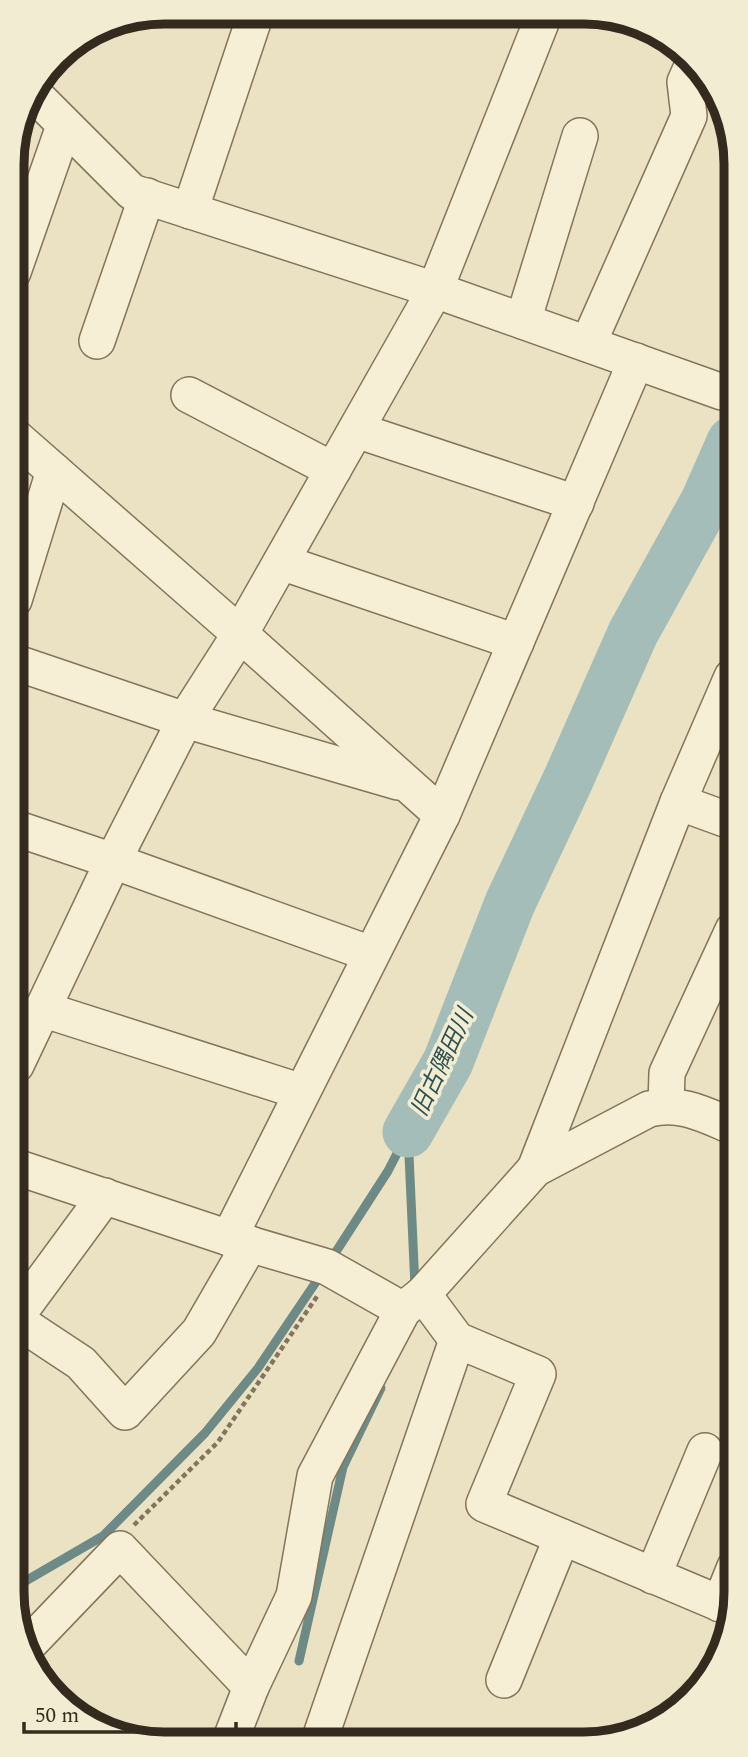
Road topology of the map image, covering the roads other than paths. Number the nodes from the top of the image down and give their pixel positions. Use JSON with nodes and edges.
{"nodes":[{"id":1,"x":252,"y":24,"type":"edge"},
{"id":2,"x":540,"y":24,"type":"edge"},
{"id":3,"x":689,"y":72,"type":"edge"},
{"id":4,"x":40,"y":100,"type":"edge"},
{"id":5,"x":64,"y":126,"type":"junction"},
{"id":6,"x":580,"y":136,"type":"dead end"},
{"id":7,"x":146,"y":196,"type":"junction"},
{"id":8,"x":190,"y":211,"type":"junction"},
{"id":9,"x":25,"y":238,"type":"edge"},
{"id":10,"x":435,"y":290,"type":"junction"},
{"id":11,"x":523,"y":321,"type":"junction"},
{"id":12,"x":97,"y":341,"type":"dead end"},
{"id":13,"x":588,"y":344,"type":"junction"},
{"id":14,"x":636,"y":360,"type":"junction"},
{"id":15,"x":722,"y":391,"type":"dead end"},
{"id":16,"x":189,"y":395,"type":"dead end"},
{"id":17,"x":356,"y":430,"type":"junction"},
{"id":18,"x":25,"y":446,"type":"edge"},
{"id":19,"x":333,"y":470,"type":"junction"},
{"id":20,"x":54,"y":471,"type":"junction"},
{"id":21,"x":576,"y":503,"type":"junction"},
{"id":22,"x":281,"y":562,"type":"junction"},
{"id":23,"x":25,"y":565,"type":"edge"},
{"id":24,"x":240,"y":634,"type":"junction"},
{"id":25,"x":516,"y":642,"type":"junction"},
{"id":26,"x":25,"y":666,"type":"edge"},
{"id":27,"x":724,"y":696,"type":"edge"},
{"id":28,"x":185,"y":720,"type":"junction"},
{"id":29,"x":408,"y":785,"type":"junction"},
{"id":30,"x":678,"y":802,"type":"junction"},
{"id":31,"x":442,"y":815,"type":"junction"},
{"id":32,"x":724,"y":818,"type":"edge"},
{"id":33,"x":25,"y":831,"type":"edge"},
{"id":34,"x":113,"y":861,"type":"junction"},
{"id":35,"x":723,"y":951,"type":"edge"},
{"id":36,"x":371,"y":954,"type":"junction"},
{"id":37,"x":43,"y":1009,"type":"junction"},
{"id":38,"x":24,"y":1048,"type":"edge"},
{"id":39,"x":302,"y":1091,"type":"junction"},
{"id":40,"x":666,"y":1105,"type":"junction"},
{"id":41,"x":723,"y":1123,"type":"edge"},
{"id":42,"x":535,"y":1169,"type":"junction"},
{"id":43,"x":24,"y":1170,"type":"edge"},
{"id":44,"x":105,"y":1196,"type":"junction"},
{"id":45,"x":240,"y":1241,"type":"junction"},
{"id":46,"x":413,"y":1302,"type":"junction"},
{"id":47,"x":24,"y":1308,"type":"edge"},
{"id":48,"x":24,"y":1325,"type":"edge"},
{"id":49,"x":457,"y":1339,"type":"junction"},
{"id":50,"x":705,"y":1451,"type":"dead end"},
{"id":51,"x":562,"y":1537,"type":"junction"},
{"id":52,"x":653,"y":1576,"type":"junction"},
{"id":53,"x":723,"y":1606,"type":"edge"},
{"id":54,"x":33,"y":1640,"type":"edge"},
{"id":55,"x":504,"y":1680,"type":"dead end"},
{"id":56,"x":251,"y":1686,"type":"junction"},
{"id":57,"x":233,"y":1732,"type":"edge"},
{"id":58,"x":322,"y":1732,"type":"edge"}],
"edges":[{"from":1,"to":8,"type":"street"},
{"from":2,"to":10,"type":"street"},
{"from":3,"to":13,"type":"street"},
{"from":4,"to":5,"type":"street"},
{"from":5,"to":7,"type":"street"},
{"from":5,"to":9,"type":"street"},
{"from":6,"to":11,"type":"street"},
{"from":7,"to":8,"type":"street"},
{"from":7,"to":12,"type":"street"},
{"from":8,"to":10,"type":"street"},
{"from":10,"to":11,"type":"street"},
{"from":10,"to":17,"type":"street"},
{"from":11,"to":13,"type":"street"},
{"from":13,"to":14,"type":"street"},
{"from":14,"to":15,"type":"street"},
{"from":14,"to":21,"type":"street"},
{"from":16,"to":19,"type":"street"},
{"from":17,"to":19,"type":"street"},
{"from":17,"to":21,"type":"street"},
{"from":18,"to":20,"type":"street"},
{"from":19,"to":22,"type":"street"},
{"from":20,"to":23,"type":"street"},
{"from":20,"to":24,"type":"street"},
{"from":21,"to":25,"type":"street"},
{"from":22,"to":24,"type":"street"},
{"from":22,"to":25,"type":"street"},
{"from":24,"to":28,"type":"street"},
{"from":24,"to":29,"type":"street"},
{"from":25,"to":31,"type":"street"},
{"from":26,"to":28,"type":"street"},
{"from":27,"to":30,"type":"street"},
{"from":28,"to":29,"type":"street"},
{"from":28,"to":34,"type":"street"},
{"from":29,"to":31,"type":"street"},
{"from":30,"to":32,"type":"street"},
{"from":30,"to":42,"type":"street"},
{"from":31,"to":36,"type":"street"},
{"from":33,"to":34,"type":"street"},
{"from":34,"to":36,"type":"street"},
{"from":34,"to":37,"type":"street"},
{"from":35,"to":40,"type":"street"},
{"from":36,"to":39,"type":"street"},
{"from":37,"to":38,"type":"street"},
{"from":37,"to":39,"type":"street"},
{"from":39,"to":45,"type":"street"},
{"from":40,"to":41,"type":"street"},
{"from":40,"to":42,"type":"street"},
{"from":42,"to":46,"type":"street"},
{"from":43,"to":44,"type":"street"},
{"from":44,"to":45,"type":"street"},
{"from":44,"to":47,"type":"street"},
{"from":45,"to":46,"type":"street"},
{"from":45,"to":48,"type":"street"},
{"from":46,"to":49,"type":"street"},
{"from":46,"to":56,"type":"street"},
{"from":49,"to":51,"type":"street"},
{"from":49,"to":58,"type":"street"},
{"from":50,"to":52,"type":"street"},
{"from":51,"to":52,"type":"street"},
{"from":51,"to":55,"type":"street"},
{"from":52,"to":53,"type":"street"},
{"from":54,"to":56,"type":"street"},
{"from":56,"to":57,"type":"street"}]}
